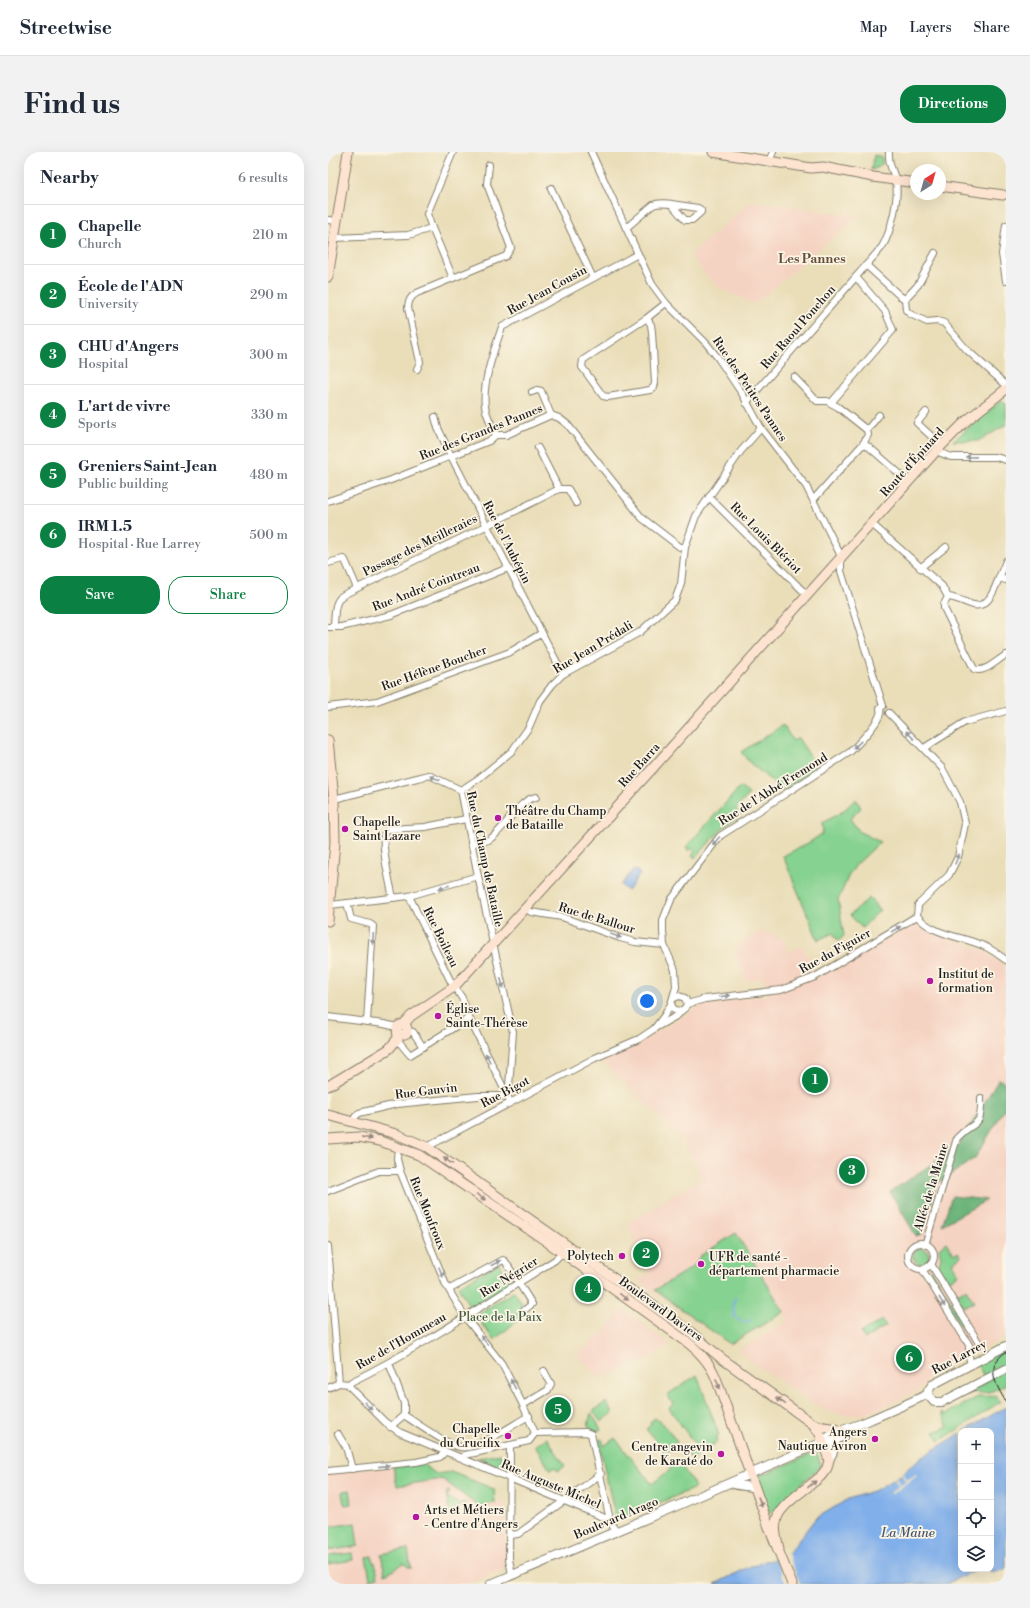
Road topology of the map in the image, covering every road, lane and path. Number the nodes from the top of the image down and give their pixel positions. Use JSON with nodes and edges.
{"nodes":[{"id":1,"x":348,"y":152,"type":"edge"},
{"id":2,"x":453,"y":152,"type":"edge"},
{"id":3,"x":591,"y":152,"type":"edge"},
{"id":4,"x":713,"y":152,"type":"edge"},
{"id":5,"x":773,"y":152,"type":"edge"},
{"id":6,"x":889,"y":152,"type":"edge"},
{"id":7,"x":769,"y":161,"type":"junction"},
{"id":8,"x":489,"y":165,"type":"dead end"},
{"id":9,"x":896,"y":180,"type":"junction"},
{"id":10,"x":910,"y":182,"type":"edge"},
{"id":11,"x":946,"y":187,"type":"edge"},
{"id":12,"x":552,"y":188,"type":"dead end"},
{"id":13,"x":1005,"y":196,"type":"edge"},
{"id":14,"x":672,"y":204,"type":"dead end"},
{"id":15,"x":333,"y":220,"type":"edge"},
{"id":16,"x":1006,"y":225,"type":"edge"},
{"id":17,"x":432,"y":228,"type":"junction"},
{"id":18,"x":626,"y":228,"type":"junction"},
{"id":19,"x":334,"y":238,"type":"junction"},
{"id":20,"x":935,"y":252,"type":"dead end"},
{"id":21,"x":638,"y":254,"type":"junction"},
{"id":22,"x":866,"y":265,"type":"junction"},
{"id":23,"x":328,"y":277,"type":"edge"},
{"id":24,"x":856,"y":277,"type":"junction"},
{"id":25,"x":453,"y":278,"type":"junction"},
{"id":26,"x":593,"y":278,"type":"junction"},
{"id":27,"x":1006,"y":281,"type":"edge"},
{"id":28,"x":905,"y":299,"type":"junction"},
{"id":29,"x":666,"y":303,"type":"junction"},
{"id":30,"x":647,"y":318,"type":"junction"},
{"id":31,"x":417,"y":369,"type":"dead end"},
{"id":32,"x":794,"y":377,"type":"dead end"},
{"id":33,"x":1006,"y":389,"type":"edge"},
{"id":34,"x":532,"y":392,"type":"dead end"},
{"id":35,"x":746,"y":403,"type":"junction"},
{"id":36,"x":831,"y":403,"type":"junction"},
{"id":37,"x":926,"y":412,"type":"dead end"},
{"id":38,"x":552,"y":415,"type":"junction"},
{"id":39,"x":879,"y":415,"type":"dead end"},
{"id":40,"x":435,"y":417,"type":"dead end"},
{"id":41,"x":761,"y":428,"type":"junction"},
{"id":42,"x":867,"y":430,"type":"junction"},
{"id":43,"x":496,"y":435,"type":"junction"},
{"id":44,"x":863,"y":444,"type":"junction"},
{"id":45,"x":538,"y":448,"type":"dead end"},
{"id":46,"x":939,"y":449,"type":"junction"},
{"id":47,"x":451,"y":456,"type":"junction"},
{"id":48,"x":1006,"y":460,"type":"edge"},
{"id":49,"x":909,"y":482,"type":"junction"},
{"id":50,"x":559,"y":489,"type":"junction"},
{"id":51,"x":709,"y":497,"type":"junction"},
{"id":52,"x":814,"y":499,"type":"junction"},
{"id":53,"x":328,"y":501,"type":"edge"},
{"id":54,"x":576,"y":503,"type":"dead end"},
{"id":55,"x":872,"y":524,"type":"junction"},
{"id":56,"x":486,"y":526,"type":"junction"},
{"id":57,"x":685,"y":547,"type":"junction"},
{"id":58,"x":946,"y":548,"type":"dead end"},
{"id":59,"x":841,"y":558,"type":"junction"},
{"id":60,"x":1006,"y":562,"type":"edge"},
{"id":61,"x":328,"y":563,"type":"edge"},
{"id":62,"x":508,"y":568,"type":"junction"},
{"id":63,"x":920,"y":568,"type":"junction"},
{"id":64,"x":999,"y":578,"type":"junction"},
{"id":65,"x":1006,"y":580,"type":"edge"},
{"id":66,"x":357,"y":588,"type":"junction"},
{"id":67,"x":807,"y":595,"type":"junction"},
{"id":68,"x":948,"y":597,"type":"junction"},
{"id":69,"x":331,"y":627,"type":"edge"},
{"id":70,"x":542,"y":633,"type":"junction"},
{"id":71,"x":1006,"y":655,"type":"edge"},
{"id":72,"x":563,"y":674,"type":"junction"},
{"id":73,"x":883,"y":706,"type":"junction"},
{"id":74,"x":328,"y":707,"type":"edge"},
{"id":75,"x":1006,"y":712,"type":"edge"},
{"id":76,"x":889,"y":713,"type":"junction"},
{"id":77,"x":881,"y":714,"type":"junction"},
{"id":78,"x":328,"y":740,"type":"edge"},
{"id":79,"x":924,"y":748,"type":"junction"},
{"id":80,"x":462,"y":790,"type":"junction"},
{"id":81,"x":536,"y":797,"type":"dead end"},
{"id":82,"x":334,"y":799,"type":"junction"},
{"id":83,"x":466,"y":819,"type":"junction"},
{"id":84,"x":471,"y":843,"type":"junction"},
{"id":85,"x":331,"y":851,"type":"edge"},
{"id":86,"x":478,"y":876,"type":"junction"},
{"id":87,"x":409,"y":896,"type":"junction"},
{"id":88,"x":393,"y":898,"type":"junction"},
{"id":89,"x":347,"y":903,"type":"junction"},
{"id":90,"x":330,"y":905,"type":"junction"},
{"id":91,"x":525,"y":908,"type":"junction"},
{"id":92,"x":917,"y":916,"type":"junction"},
{"id":93,"x":328,"y":921,"type":"edge"},
{"id":94,"x":493,"y":945,"type":"junction"},
{"id":95,"x":664,"y":945,"type":"junction"},
{"id":96,"x":1006,"y":960,"type":"edge"},
{"id":97,"x":454,"y":987,"type":"junction"},
{"id":98,"x":672,"y":1001,"type":"junction"},
{"id":99,"x":687,"y":1004,"type":"junction"},
{"id":100,"x":680,"y":1012,"type":"junction"},
{"id":101,"x":328,"y":1017,"type":"edge"},
{"id":102,"x":469,"y":1018,"type":"junction"},
{"id":103,"x":367,"y":1022,"type":"junction"},
{"id":104,"x":654,"y":1029,"type":"junction"},
{"id":105,"x":401,"y":1031,"type":"junction"},
{"id":106,"x":424,"y":1047,"type":"junction"},
{"id":107,"x":328,"y":1086,"type":"edge"},
{"id":108,"x":506,"y":1094,"type":"junction"},
{"id":109,"x":981,"y":1098,"type":"dead end"},
{"id":110,"x":510,"y":1102,"type":"junction"},
{"id":111,"x":328,"y":1109,"type":"edge"},
{"id":112,"x":333,"y":1116,"type":"edge"},
{"id":113,"x":354,"y":1121,"type":"junction"},
{"id":114,"x":328,"y":1139,"type":"edge"},
{"id":115,"x":398,"y":1147,"type":"junction"},
{"id":116,"x":427,"y":1147,"type":"junction"},
{"id":117,"x":400,"y":1171,"type":"junction"},
{"id":118,"x":328,"y":1191,"type":"edge"},
{"id":119,"x":925,"y":1245,"type":"junction"},
{"id":120,"x":328,"y":1246,"type":"edge"},
{"id":121,"x":570,"y":1250,"type":"junction"},
{"id":122,"x":931,"y":1264,"type":"junction"},
{"id":123,"x":922,"y":1269,"type":"junction"},
{"id":124,"x":518,"y":1283,"type":"junction"},
{"id":125,"x":448,"y":1287,"type":"junction"},
{"id":126,"x":522,"y":1312,"type":"dead end"},
{"id":127,"x":465,"y":1317,"type":"junction"},
{"id":128,"x":980,"y":1344,"type":"dead end"},
{"id":129,"x":1006,"y":1346,"type":"edge"},
{"id":130,"x":389,"y":1363,"type":"junction"},
{"id":131,"x":970,"y":1364,"type":"junction"},
{"id":132,"x":1006,"y":1369,"type":"edge"},
{"id":133,"x":544,"y":1371,"type":"dead end"},
{"id":134,"x":339,"y":1383,"type":"junction"},
{"id":135,"x":349,"y":1384,"type":"junction"},
{"id":136,"x":328,"y":1388,"type":"edge"},
{"id":137,"x":928,"y":1394,"type":"junction"},
{"id":138,"x":524,"y":1405,"type":"junction"},
{"id":139,"x":404,"y":1415,"type":"junction"},
{"id":140,"x":529,"y":1416,"type":"junction"},
{"id":141,"x":864,"y":1423,"type":"junction"},
{"id":142,"x":813,"y":1424,"type":"junction"},
{"id":143,"x":390,"y":1426,"type":"junction"},
{"id":144,"x":841,"y":1431,"type":"junction"},
{"id":145,"x":536,"y":1433,"type":"junction"},
{"id":146,"x":338,"y":1434,"type":"dead end"},
{"id":147,"x":835,"y":1440,"type":"junction"},
{"id":148,"x":823,"y":1442,"type":"junction"},
{"id":149,"x":510,"y":1445,"type":"junction"},
{"id":150,"x":445,"y":1452,"type":"junction"},
{"id":151,"x":462,"y":1458,"type":"junction"},
{"id":152,"x":829,"y":1460,"type":"junction"},
{"id":153,"x":352,"y":1469,"type":"junction"},
{"id":154,"x":328,"y":1471,"type":"edge"},
{"id":155,"x":600,"y":1474,"type":"junction"},
{"id":156,"x":750,"y":1474,"type":"junction"},
{"id":157,"x":511,"y":1479,"type":"junction"},
{"id":158,"x":731,"y":1483,"type":"junction"},
{"id":159,"x":755,"y":1488,"type":"junction"},
{"id":160,"x":564,"y":1501,"type":"junction"},
{"id":161,"x":610,"y":1520,"type":"junction"},
{"id":162,"x":615,"y":1531,"type":"junction"},
{"id":163,"x":510,"y":1535,"type":"junction"},
{"id":164,"x":780,"y":1551,"type":"junction"},
{"id":165,"x":512,"y":1575,"type":"junction"},
{"id":166,"x":492,"y":1584,"type":"edge"},
{"id":167,"x":792,"y":1584,"type":"edge"}],
"edges":[{"from":1,"to":15,"type":"main road"},
{"from":2,"to":17,"type":"street"},
{"from":3,"to":18,"type":"street","name":"Rue des Petites Pannes"},
{"from":4,"to":7,"type":"main road"},
{"from":5,"to":7,"type":"street"},
{"from":6,"to":9,"type":"street"},
{"from":7,"to":9,"type":"main road"},
{"from":8,"to":25,"type":"street"},
{"from":9,"to":10,"type":"main road"},
{"from":9,"to":22,"type":"street","name":"Rue Raoul Ponchon"},
{"from":11,"to":13,"type":"main road"},
{"from":12,"to":26,"type":"street"},
{"from":14,"to":18,"type":"street"},
{"from":15,"to":19,"type":"main road"},
{"from":16,"to":27,"type":"street"},
{"from":17,"to":19,"type":"street"},
{"from":17,"to":25,"type":"street"},
{"from":18,"to":21,"type":"street","name":"Rue des Petites Pannes"},
{"from":19,"to":23,"type":"main road"},
{"from":20,"to":28,"type":"street"},
{"from":21,"to":26,"type":"street","name":"Rue Jean Cousin"},
{"from":21,"to":29,"type":"street","name":"Rue des Petites Pannes"},
{"from":22,"to":24,"type":"street","name":"Rue Raoul Ponchon"},
{"from":22,"to":28,"type":"street"},
{"from":24,"to":35,"type":"street","name":"Rue Raoul Ponchon"},
{"from":24,"to":36,"type":"street"},
{"from":25,"to":31,"type":"street"},
{"from":26,"to":43,"type":"street","name":"Rue Jean Cousin"},
{"from":28,"to":33,"type":"street"},
{"from":29,"to":30,"type":"street"},
{"from":29,"to":35,"type":"street","name":"Rue des Petites Pannes"},
{"from":30,"to":30,"type":"street"},
{"from":32,"to":36,"type":"street"},
{"from":33,"to":46,"type":"main road","name":"Route d'Épinard"},
{"from":34,"to":38,"type":"street"},
{"from":35,"to":41,"type":"street","name":"Rue des Petites Pannes"},
{"from":36,"to":42,"type":"street"},
{"from":37,"to":46,"type":"street"},
{"from":38,"to":43,"type":"street","name":"Rue des Grandes Pannes"},
{"from":38,"to":57,"type":"street","name":"Rue des Grandes Pannes"},
{"from":39,"to":42,"type":"street"},
{"from":40,"to":47,"type":"street","name":"Rue de l'Aubépin"},
{"from":41,"to":51,"type":"street","name":"Rue Jean Prédali"},
{"from":41,"to":52,"type":"street","name":"Rue des Petites Pannes"},
{"from":42,"to":44,"type":"street"},
{"from":43,"to":47,"type":"street","name":"Rue des Grandes Pannes"},
{"from":44,"to":49,"type":"street"},
{"from":44,"to":52,"type":"street"},
{"from":45,"to":50,"type":"street"},
{"from":48,"to":46,"type":"street","one_way":true},
{"from":46,"to":49,"type":"main road","name":"Route d'Épinard"},
{"from":47,"to":53,"type":"street","name":"Rue des Grandes Pannes"},
{"from":47,"to":56,"type":"street","name":"Rue de l'Aubépin"},
{"from":49,"to":55,"type":"main road","name":"Route d'Épinard"},
{"from":50,"to":54,"type":"street"},
{"from":50,"to":56,"type":"street","name":"Passage des Meilleraies"},
{"from":51,"to":57,"type":"street","name":"Rue Jean Prédali"},
{"from":51,"to":67,"type":"street","name":"Rue Louis Blériot"},
{"from":52,"to":59,"type":"street","name":"Rue des Petites Pannes"},
{"from":55,"to":59,"type":"main road","name":"Route d'Épinard"},
{"from":55,"to":63,"type":"street"},
{"from":56,"to":62,"type":"street","name":"Rue de l'Aubépin"},
{"from":56,"to":66,"type":"street","name":"Passage des Meilleraies"},
{"from":57,"to":72,"type":"street","name":"Rue Jean Prédali"},
{"from":58,"to":63,"type":"street"},
{"from":59,"to":67,"type":"main road","name":"Rue Barra"},
{"from":59,"to":73,"type":"street"},
{"from":60,"to":64,"type":"street"},
{"from":61,"to":66,"type":"street"},
{"from":62,"to":69,"type":"street","name":"Rue André Cointreau"},
{"from":62,"to":70,"type":"street","name":"Rue de l'Aubépin"},
{"from":63,"to":68,"type":"street"},
{"from":64,"to":65,"type":"street"},
{"from":64,"to":68,"type":"street"},
{"from":66,"to":69,"type":"street","name":"Passage des Meilleraies"},
{"from":67,"to":91,"type":"main road","name":"Rue Barra"},
{"from":68,"to":71,"type":"street"},
{"from":70,"to":72,"type":"street","name":"Rue de l'Aubépin"},
{"from":70,"to":74,"type":"street","name":"Rue Hélène Boucher"},
{"from":72,"to":80,"type":"street","name":"Rue Jean Prédali"},
{"from":73,"to":76,"type":"street"},
{"from":73,"to":77,"type":"street","name":"Rue de l'Abbé Fremond"},
{"from":75,"to":79,"type":"street"},
{"from":76,"to":77,"type":"street"},
{"from":79,"to":76,"type":"street","one_way":true},
{"from":77,"to":95,"type":"street","name":"Rue de l'Abbé Fremond","one_way":true},
{"from":78,"to":82,"type":"main road"},
{"from":92,"to":79,"type":"street","one_way":true},
{"from":80,"to":82,"type":"street","name":"Rue du Champ de Bataille","one_way":true},
{"from":80,"to":83,"type":"street","name":"Rue du Champ de Bataille"},
{"from":81,"to":84,"type":"street"},
{"from":82,"to":85,"type":"main road"},
{"from":83,"to":84,"type":"street","name":"Rue du Champ de Bataille"},
{"from":83,"to":88,"type":"street"},
{"from":84,"to":86,"type":"street","name":"Rue du Champ de Bataille"},
{"from":85,"to":90,"type":"main road"},
{"from":86,"to":87,"type":"street","one_way":true},
{"from":86,"to":94,"type":"street","name":"Rue du Champ de Bataille"},
{"from":87,"to":88,"type":"street"},
{"from":87,"to":97,"type":"street","name":"Rue Boileau"},
{"from":88,"to":89,"type":"street"},
{"from":89,"to":90,"type":"street"},
{"from":89,"to":103,"type":"street","one_way":true},
{"from":90,"to":93,"type":"main road"},
{"from":91,"to":94,"type":"main road","name":"Rue Barra"},
{"from":91,"to":95,"type":"street","name":"Rue de Ballour","one_way":true},
{"from":92,"to":96,"type":"street"},
{"from":99,"to":92,"type":"street","name":"Rue du Figuier","one_way":true},
{"from":94,"to":97,"type":"main road","name":"Rue Barra"},
{"from":94,"to":108,"type":"street","name":"Rue du Champ de Bataille","one_way":true},
{"from":95,"to":98,"type":"street","name":"Rue de l'Abbé Fremond"},
{"from":97,"to":102,"type":"street","name":"Rue Boileau"},
{"from":97,"to":105,"type":"main road","name":"Rue Barra"},
{"from":98,"to":99,"type":"street"},
{"from":98,"to":100,"type":"street"},
{"from":98,"to":104,"type":"street"},
{"from":99,"to":100,"type":"street"},
{"from":100,"to":104,"type":"street"},
{"from":101,"to":103,"type":"street"},
{"from":102,"to":106,"type":"street"},
{"from":108,"to":102,"type":"street","name":"Rue Boileau","one_way":true},
{"from":103,"to":105,"type":"street"},
{"from":104,"to":110,"type":"street","name":"Rue Bigot"},
{"from":105,"to":106,"type":"street"},
{"from":105,"to":106,"type":"street"},
{"from":105,"to":107,"type":"main road","name":"Rue Barra"},
{"from":108,"to":110,"type":"street","name":"Rue Boileau"},
{"from":108,"to":113,"type":"street","name":"Rue Gauvin"},
{"from":109,"to":119,"type":"street","name":"Allée de la Maine"},
{"from":110,"to":116,"type":"street","name":"Rue Bigot"},
{"from":111,"to":112,"type":"main road"},
{"from":112,"to":113,"type":"main road","name":"Boulevard Daviers"},
{"from":113,"to":116,"type":"main road","name":"Boulevard Daviers"},
{"from":114,"to":115,"type":"main road","name":"Boulevard Daviers","one_way":true},
{"from":115,"to":117,"type":"street","name":"Rue Monfroux"},
{"from":115,"to":121,"type":"main road","name":"Boulevard Daviers","one_way":true},
{"from":121,"to":116,"type":"main road","name":"Boulevard Daviers","one_way":true},
{"from":117,"to":118,"type":"street"},
{"from":117,"to":125,"type":"street","name":"Rue Monfroux","one_way":true},
{"from":119,"to":122,"type":"street"},
{"from":119,"to":123,"type":"street"},
{"from":120,"to":134,"type":"street"},
{"from":121,"to":124,"type":"street","name":"Rue Négrier"},
{"from":142,"to":121,"type":"main road","name":"Boulevard Daviers","one_way":true},
{"from":121,"to":156,"type":"main road","name":"Boulevard Daviers","one_way":true},
{"from":122,"to":123,"type":"street"},
{"from":122,"to":128,"type":"street"},
{"from":123,"to":131,"type":"street","one_way":true},
{"from":125,"to":124,"type":"street","one_way":true},
{"from":124,"to":126,"type":"street"},
{"from":124,"to":127,"type":"street","name":"Rue Négrier"},
{"from":125,"to":127,"type":"street"},
{"from":127,"to":130,"type":"street","name":"Rue de l'Hommeau"},
{"from":138,"to":127,"type":"street","one_way":true},
{"from":129,"to":131,"type":"street","name":"Rue Larrey"},
{"from":130,"to":135,"type":"street","name":"Rue de l'Hommeau"},
{"from":130,"to":139,"type":"street"},
{"from":131,"to":137,"type":"street","name":"Rue Larrey"},
{"from":132,"to":137,"type":"street"},
{"from":133,"to":138,"type":"street"},
{"from":134,"to":135,"type":"street"},
{"from":134,"to":136,"type":"street"},
{"from":135,"to":143,"type":"street","name":"Rue Auguste Michel","one_way":true},
{"from":137,"to":141,"type":"street","name":"Rue Larrey"},
{"from":138,"to":140,"type":"street"},
{"from":139,"to":140,"type":"street"},
{"from":139,"to":143,"type":"street"},
{"from":140,"to":145,"type":"street"},
{"from":141,"to":144,"type":"street","name":"Rue Larrey"},
{"from":141,"to":147,"type":"street","name":"Rue Larrey"},
{"from":142,"to":144,"type":"main road"},
{"from":142,"to":148,"type":"main road"},
{"from":143,"to":150,"type":"street","name":"Rue Auguste Michel"},
{"from":144,"to":148,"type":"street","name":"Rue Larrey"},
{"from":145,"to":149,"type":"street"},
{"from":145,"to":155,"type":"street"},
{"from":146,"to":153,"type":"street"},
{"from":147,"to":148,"type":"street","name":"Rue Larrey"},
{"from":147,"to":152,"type":"street"},
{"from":148,"to":152,"type":"main road"},
{"from":148,"to":156,"type":"street","name":"Rue Larrey"},
{"from":149,"to":151,"type":"street"},
{"from":149,"to":157,"type":"street"},
{"from":150,"to":151,"type":"street","name":"Rue Auguste Michel"},
{"from":153,"to":150,"type":"street","one_way":true},
{"from":151,"to":157,"type":"street","name":"Rue Auguste Michel"},
{"from":164,"to":152,"type":"main road","one_way":true},
{"from":153,"to":154,"type":"street"},
{"from":155,"to":160,"type":"street"},
{"from":155,"to":161,"type":"street"},
{"from":156,"to":158,"type":"street","name":"Boulevard Arago"},
{"from":156,"to":159,"type":"main road","name":"Boulevard Daviers"},
{"from":157,"to":160,"type":"street","name":"Rue Auguste Michel"},
{"from":157,"to":163,"type":"street"},
{"from":158,"to":159,"type":"street"},
{"from":158,"to":162,"type":"street","name":"Boulevard Arago"},
{"from":159,"to":164,"type":"main road","name":"Boulevard Daviers","one_way":true},
{"from":160,"to":161,"type":"street","name":"Rue Auguste Michel"},
{"from":160,"to":163,"type":"street"},
{"from":161,"to":162,"type":"street"},
{"from":162,"to":165,"type":"street","name":"Boulevard Arago"},
{"from":163,"to":165,"type":"street"},
{"from":164,"to":167,"type":"main road"},
{"from":165,"to":166,"type":"street","name":"Boulevard Arago"}]}
